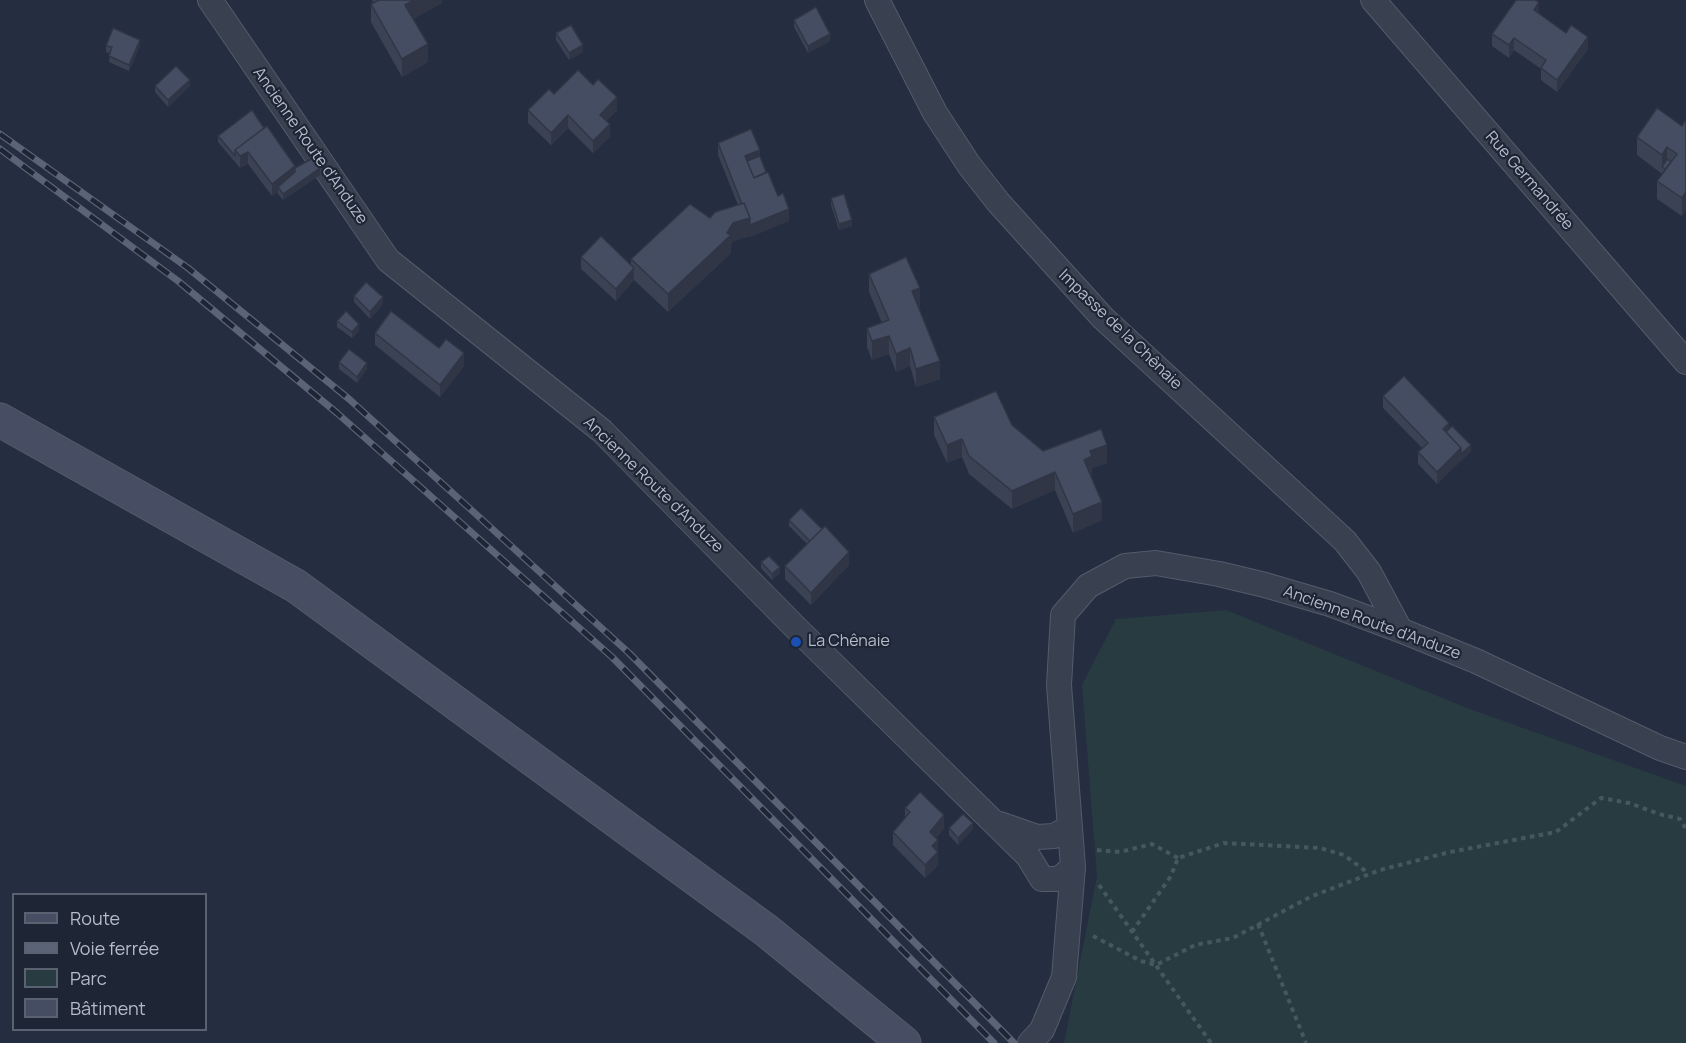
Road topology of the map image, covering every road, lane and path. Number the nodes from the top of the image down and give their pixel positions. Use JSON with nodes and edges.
{"nodes":[{"id":1,"x":210,"y":0,"type":"edge"},
{"id":2,"x":877,"y":0,"type":"edge"},
{"id":3,"x":1373,"y":0,"type":"edge"},
{"id":4,"x":1686,"y":362,"type":"edge"},
{"id":5,"x":0,"y":420,"type":"edge"},
{"id":6,"x":1400,"y":630,"type":"junction"},
{"id":7,"x":1686,"y":757,"type":"edge"},
{"id":8,"x":993,"y":821,"type":"junction"},
{"id":9,"x":1686,"y":829,"type":"edge"},
{"id":10,"x":1072,"y":847,"type":"junction"},
{"id":11,"x":1178,"y":858,"type":"junction"},
{"id":12,"x":1369,"y":874,"type":"junction"},
{"id":13,"x":1068,"y":922,"type":"junction"},
{"id":14,"x":1258,"y":924,"type":"junction"},
{"id":15,"x":1132,"y":932,"type":"junction"},
{"id":16,"x":1156,"y":965,"type":"junction"},
{"id":17,"x":1036,"y":1037,"type":"edge"},
{"id":18,"x":904,"y":1043,"type":"edge"},
{"id":19,"x":1211,"y":1043,"type":"edge"},
{"id":20,"x":1306,"y":1043,"type":"edge"}],
"edges":[{"from":1,"to":8,"type":"street","name":"Ancienne Route d'Anduze"},
{"from":2,"to":6,"type":"street","name":"Impasse de la Chênaie"},
{"from":3,"to":4,"type":"street","name":"Rue Germandrée"},
{"from":5,"to":18,"type":"main road"},
{"from":6,"to":7,"type":"street","name":"Ancienne Route d'Anduze"},
{"from":6,"to":10,"type":"street","name":"Ancienne Route d'Anduze"},
{"from":8,"to":10,"type":"street"},
{"from":8,"to":10,"type":"street","name":"Ancienne Route d'Anduze"},
{"from":9,"to":12,"type":"path"},
{"from":10,"to":11,"type":"path"},
{"from":10,"to":13,"type":"street","name":"Ancienne Route d'Anduze"},
{"from":10,"to":15,"type":"path"},
{"from":11,"to":12,"type":"path"},
{"from":11,"to":15,"type":"path"},
{"from":12,"to":14,"type":"path"},
{"from":13,"to":16,"type":"path"},
{"from":13,"to":17,"type":"street","name":"Ancienne Route d'Anduze"},
{"from":14,"to":16,"type":"path"},
{"from":14,"to":20,"type":"path"},
{"from":15,"to":16,"type":"path"},
{"from":16,"to":19,"type":"path"}]}
